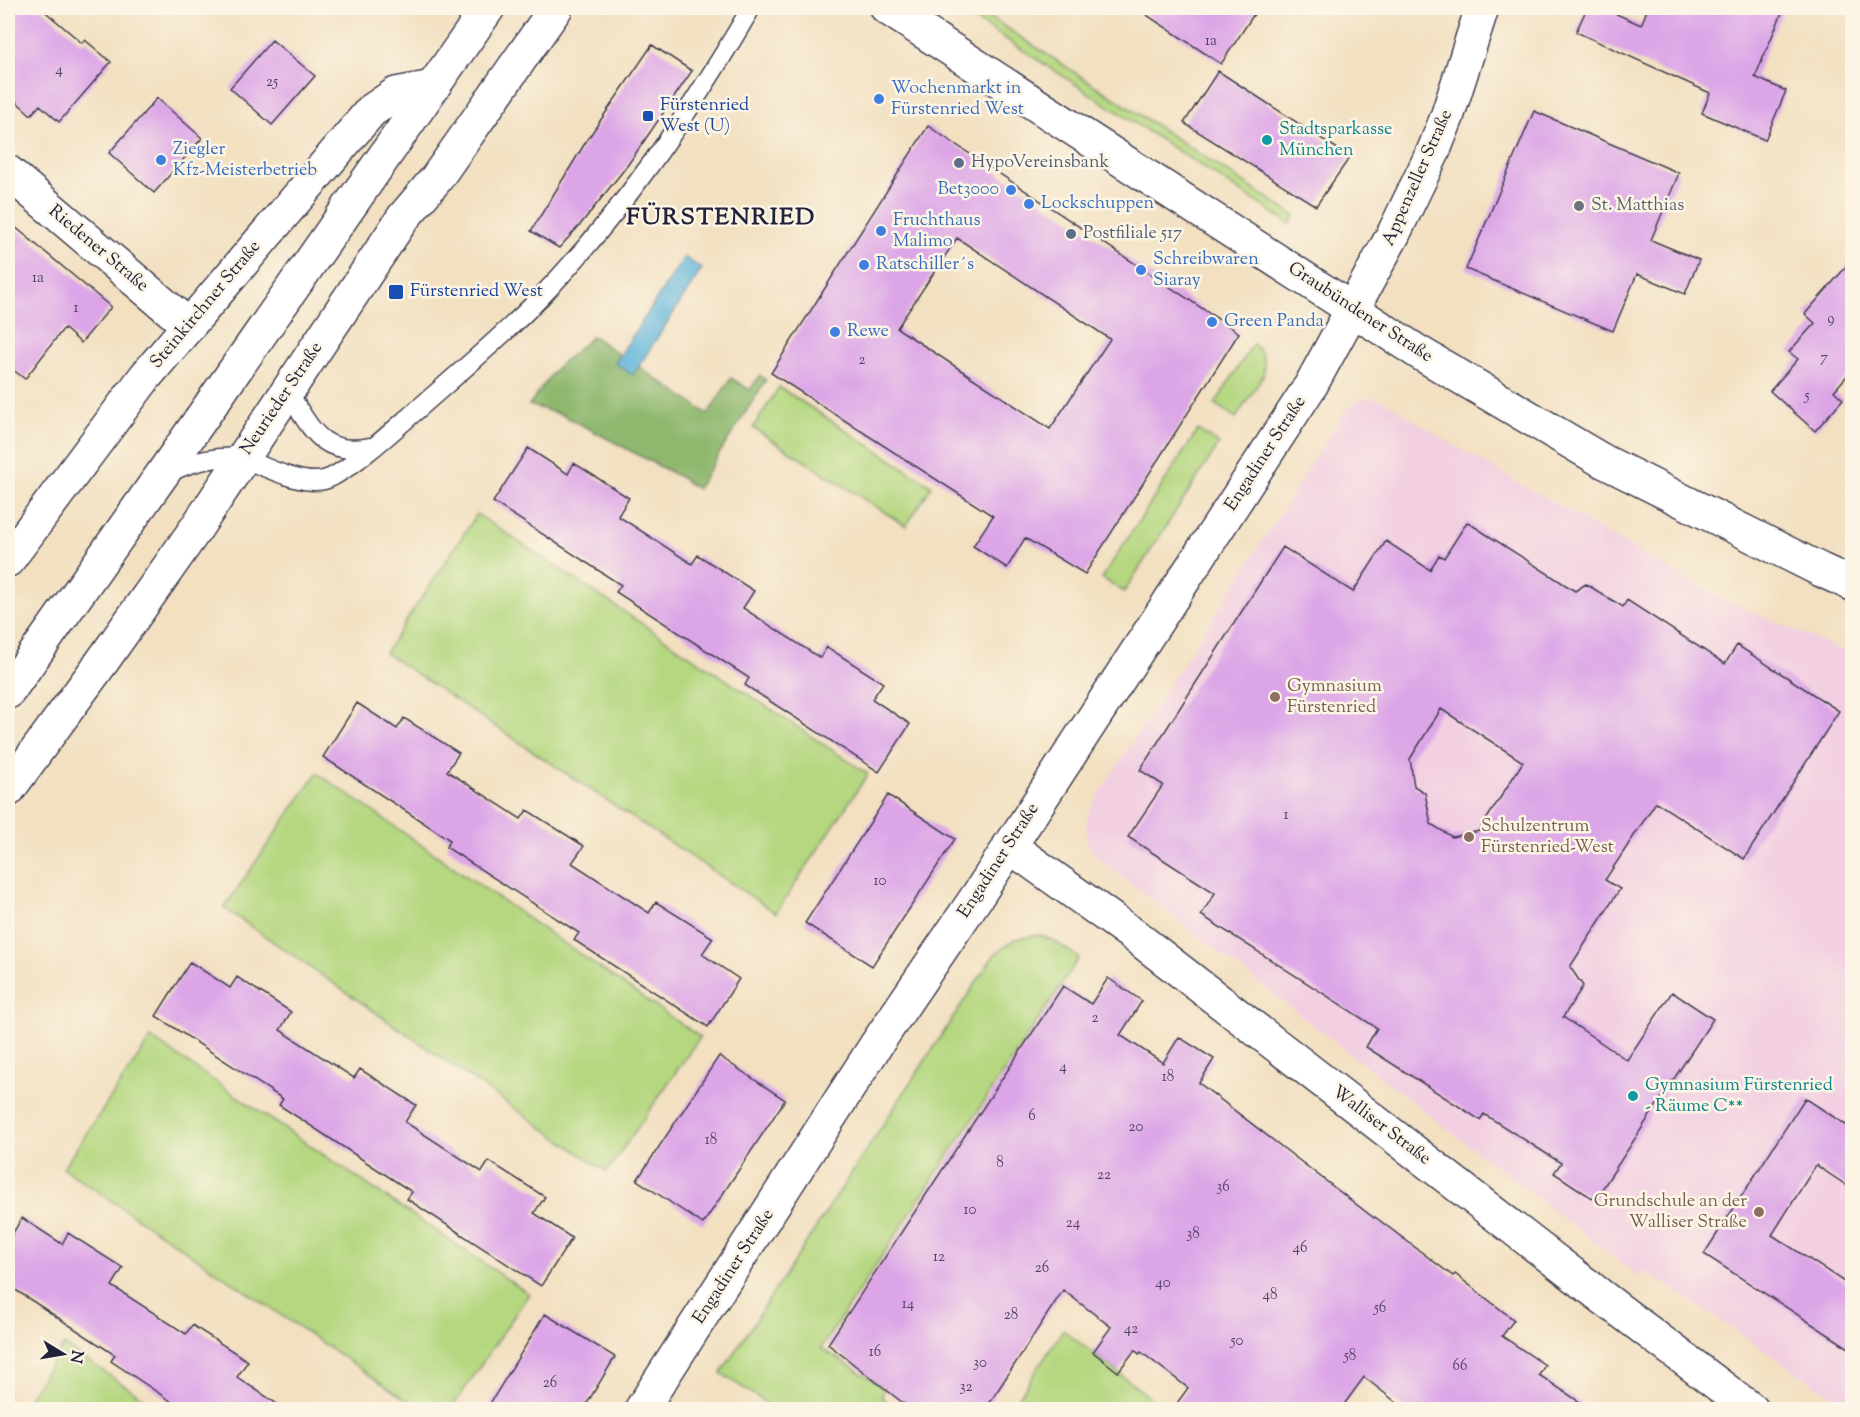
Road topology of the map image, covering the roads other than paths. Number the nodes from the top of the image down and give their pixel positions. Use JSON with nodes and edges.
{"nodes":[{"id":1,"x":488,"y":8,"type":"edge"},
{"id":2,"x":556,"y":8,"type":"edge"},
{"id":3,"x":752,"y":8,"type":"edge"},
{"id":4,"x":887,"y":8,"type":"edge"},
{"id":5,"x":1482,"y":8,"type":"edge"},
{"id":6,"x":433,"y":87,"type":"junction"},
{"id":7,"x":8,"y":172,"type":"edge"},
{"id":8,"x":1353,"y":309,"type":"junction"},
{"id":9,"x":189,"y":325,"type":"junction"},
{"id":10,"x":287,"y":391,"type":"junction"},
{"id":11,"x":372,"y":447,"type":"junction"},
{"id":12,"x":242,"y":458,"type":"junction"},
{"id":13,"x":161,"y":476,"type":"junction"},
{"id":14,"x":8,"y":560,"type":"edge"},
{"id":15,"x":1852,"y":584,"type":"edge"},
{"id":16,"x":8,"y":692,"type":"edge"},
{"id":17,"x":8,"y":790,"type":"edge"},
{"id":18,"x":1009,"y":846,"type":"junction"},
{"id":19,"x":640,"y":1410,"type":"edge"},
{"id":20,"x":1752,"y":1410,"type":"edge"}],
"edges":[{"from":1,"to":6,"type":"street"},
{"from":2,"to":10,"type":"street","name":"Neurieder Straße"},
{"from":3,"to":11,"type":"lane"},
{"from":4,"to":8,"type":"street","name":"Graubündener Straße"},
{"from":5,"to":8,"type":"street","name":"Appenzeller Straße"},
{"from":6,"to":9,"type":"street","name":"Steinkirchner Straße"},
{"from":6,"to":13,"type":"street"},
{"from":7,"to":9,"type":"street","name":"Riedener Straße"},
{"from":8,"to":15,"type":"street","name":"Graubündener Straße"},
{"from":8,"to":18,"type":"street","name":"Engadiner Straße"},
{"from":9,"to":14,"type":"street","name":"Steinkirchner Straße"},
{"from":10,"to":11,"type":"lane"},
{"from":10,"to":12,"type":"street","name":"Neurieder Straße"},
{"from":11,"to":12,"type":"lane"},
{"from":12,"to":13,"type":"lane"},
{"from":12,"to":17,"type":"street","name":"Neurieder Straße"},
{"from":13,"to":16,"type":"street"},
{"from":18,"to":19,"type":"street","name":"Engadiner Straße"},
{"from":18,"to":20,"type":"street","name":"Walliser Straße"}]}
